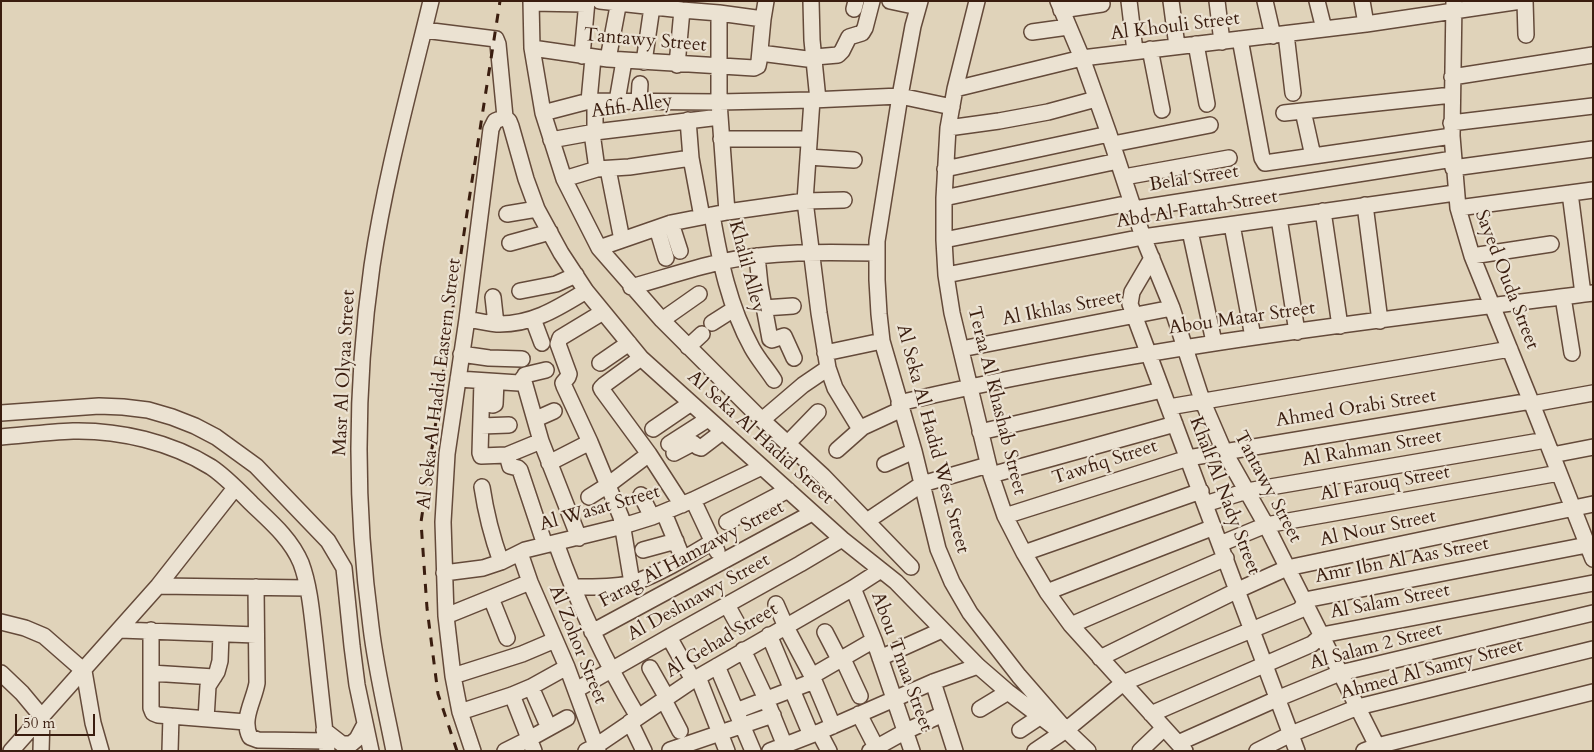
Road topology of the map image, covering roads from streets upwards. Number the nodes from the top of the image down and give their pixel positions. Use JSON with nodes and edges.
{"nodes":[{"id":1,"x":431,"y":1,"type":"edge"},
{"id":2,"x":766,"y":1,"type":"edge"},
{"id":3,"x":811,"y":1,"type":"edge"},
{"id":4,"x":872,"y":1,"type":"edge"},
{"id":5,"x":890,"y":1,"type":"edge"},
{"id":6,"x":977,"y":1,"type":"edge"},
{"id":7,"x":1129,"y":1,"type":"edge"},
{"id":8,"x":1171,"y":1,"type":"edge"},
{"id":9,"x":1216,"y":1,"type":"edge"},
{"id":10,"x":1265,"y":1,"type":"edge"},
{"id":11,"x":1316,"y":1,"type":"edge"},
{"id":12,"x":1362,"y":1,"type":"edge"},
{"id":13,"x":1523,"y":1,"type":"edge"},
{"id":14,"x":531,"y":2,"type":"edge"},
{"id":15,"x":591,"y":2,"type":"edge"},
{"id":16,"x":619,"y":2,"type":"edge"},
{"id":17,"x":919,"y":4,"type":"edge"},
{"id":18,"x":1102,"y":4,"type":"dead end"},
{"id":19,"x":1484,"y":4,"type":"edge"},
{"id":20,"x":1059,"y":6,"type":"edge"},
{"id":21,"x":1454,"y":6,"type":"edge"},
{"id":22,"x":652,"y":7,"type":"junction"},
{"id":23,"x":679,"y":7,"type":"edge"},
{"id":24,"x":719,"y":13,"type":"junction"},
{"id":25,"x":763,"y":18,"type":"junction"},
{"id":26,"x":1366,"y":24,"type":"junction"},
{"id":27,"x":1068,"y":27,"type":"junction"},
{"id":28,"x":1324,"y":29,"type":"junction"},
{"id":29,"x":424,"y":30,"type":"junction"},
{"id":30,"x":1032,"y":32,"type":"dead end"},
{"id":31,"x":1280,"y":35,"type":"junction"},
{"id":32,"x":1526,"y":35,"type":"dead end"},
{"id":33,"x":1240,"y":39,"type":"junction"},
{"id":34,"x":1222,"y":42,"type":"junction"},
{"id":35,"x":1196,"y":44,"type":"junction"},
{"id":36,"x":1177,"y":46,"type":"junction"},
{"id":37,"x":532,"y":48,"type":"junction"},
{"id":38,"x":1142,"y":50,"type":"junction"},
{"id":39,"x":760,"y":54,"type":"junction"},
{"id":40,"x":1593,"y":55,"type":"edge"},
{"id":41,"x":587,"y":57,"type":"junction"},
{"id":42,"x":1082,"y":58,"type":"junction"},
{"id":43,"x":815,"y":59,"type":"junction"},
{"id":44,"x":608,"y":60,"type":"junction"},
{"id":45,"x":624,"y":61,"type":"junction"},
{"id":46,"x":644,"y":62,"type":"junction"},
{"id":47,"x":677,"y":65,"type":"junction"},
{"id":48,"x":719,"y":67,"type":"junction"},
{"id":49,"x":1452,"y":77,"type":"junction"},
{"id":50,"x":640,"y":84,"type":"dead end"},
{"id":51,"x":955,"y":89,"type":"junction"},
{"id":52,"x":1293,"y":93,"type":"dead end"},
{"id":53,"x":1452,"y":95,"type":"junction"},
{"id":54,"x":900,"y":96,"type":"junction"},
{"id":55,"x":1096,"y":99,"type":"junction"},
{"id":56,"x":815,"y":100,"type":"junction"},
{"id":57,"x":592,"y":101,"type":"junction"},
{"id":58,"x":618,"y":101,"type":"junction"},
{"id":59,"x":639,"y":101,"type":"junction"},
{"id":60,"x":719,"y":102,"type":"junction"},
{"id":61,"x":1207,"y":104,"type":"dead end"},
{"id":62,"x":1593,"y":106,"type":"edge"},
{"id":63,"x":952,"y":107,"type":"junction"},
{"id":64,"x":1162,"y":110,"type":"dead end"},
{"id":65,"x":1303,"y":111,"type":"junction"},
{"id":66,"x":543,"y":113,"type":"junction"},
{"id":67,"x":1284,"y":113,"type":"dead end"},
{"id":68,"x":504,"y":117,"type":"junction"},
{"id":69,"x":720,"y":117,"type":"junction"},
{"id":70,"x":688,"y":120,"type":"junction"},
{"id":71,"x":1210,"y":126,"type":"dead end"},
{"id":72,"x":948,"y":128,"type":"junction"},
{"id":73,"x":1451,"y":130,"type":"junction"},
{"id":74,"x":594,"y":133,"type":"junction"},
{"id":75,"x":810,"y":139,"type":"junction"},
{"id":76,"x":1111,"y":139,"type":"junction"},
{"id":77,"x":551,"y":140,"type":"junction"},
{"id":78,"x":721,"y":140,"type":"junction"},
{"id":79,"x":1593,"y":150,"type":"edge"},
{"id":80,"x":1313,"y":156,"type":"junction"},
{"id":81,"x":808,"y":157,"type":"junction"},
{"id":82,"x":691,"y":158,"type":"junction"},
{"id":83,"x":1230,"y":158,"type":"dead end"},
{"id":84,"x":854,"y":160,"type":"dead end"},
{"id":85,"x":1118,"y":161,"type":"junction"},
{"id":86,"x":1453,"y":163,"type":"junction"},
{"id":87,"x":602,"y":169,"type":"junction"},
{"id":88,"x":945,"y":169,"type":"junction"},
{"id":89,"x":1124,"y":178,"type":"junction"},
{"id":90,"x":564,"y":179,"type":"junction"},
{"id":91,"x":1593,"y":190,"type":"edge"},
{"id":92,"x":1455,"y":192,"type":"junction"},
{"id":93,"x":1570,"y":194,"type":"junction"},
{"id":94,"x":944,"y":198,"type":"junction"},
{"id":95,"x":844,"y":200,"type":"dead end"},
{"id":96,"x":805,"y":201,"type":"junction"},
{"id":97,"x":1365,"y":206,"type":"junction"},
{"id":98,"x":1458,"y":208,"type":"junction"},
{"id":99,"x":537,"y":209,"type":"junction"},
{"id":100,"x":1134,"y":209,"type":"junction"},
{"id":101,"x":1323,"y":211,"type":"junction"},
{"id":102,"x":727,"y":212,"type":"junction"},
{"id":103,"x":507,"y":214,"type":"dead end"},
{"id":104,"x":707,"y":216,"type":"junction"},
{"id":105,"x":1279,"y":218,"type":"junction"},
{"id":106,"x":671,"y":224,"type":"junction"},
{"id":107,"x":1232,"y":224,"type":"junction"},
{"id":108,"x":657,"y":228,"type":"junction"},
{"id":109,"x":1190,"y":230,"type":"junction"},
{"id":110,"x":550,"y":232,"type":"junction"},
{"id":111,"x":1143,"y":237,"type":"junction"},
{"id":112,"x":622,"y":240,"type":"junction"},
{"id":113,"x":944,"y":240,"type":"junction"},
{"id":114,"x":510,"y":244,"type":"dead end"},
{"id":115,"x":1551,"y":244,"type":"dead end"},
{"id":116,"x":599,"y":248,"type":"junction"},
{"id":117,"x":811,"y":252,"type":"junction"},
{"id":118,"x":877,"y":253,"type":"junction"},
{"id":119,"x":757,"y":256,"type":"junction"},
{"id":120,"x":1472,"y":256,"type":"junction"},
{"id":121,"x":1152,"y":258,"type":"junction"},
{"id":122,"x":720,"y":262,"type":"junction"},
{"id":123,"x":576,"y":275,"type":"junction"},
{"id":124,"x":946,"y":275,"type":"junction"},
{"id":125,"x":631,"y":287,"type":"junction"},
{"id":126,"x":586,"y":290,"type":"junction"},
{"id":127,"x":520,"y":291,"type":"dead end"},
{"id":128,"x":699,"y":294,"type":"dead end"},
{"id":129,"x":1588,"y":294,"type":"edge"},
{"id":130,"x":493,"y":297,"type":"dead end"},
{"id":131,"x":1563,"y":297,"type":"junction"},
{"id":132,"x":792,"y":306,"type":"dead end"},
{"id":133,"x":1493,"y":306,"type":"junction"},
{"id":134,"x":764,"y":308,"type":"junction"},
{"id":135,"x":1172,"y":308,"type":"junction"},
{"id":136,"x":734,"y":309,"type":"junction"},
{"id":137,"x":603,"y":312,"type":"junction"},
{"id":138,"x":1134,"y":315,"type":"junction"},
{"id":139,"x":467,"y":319,"type":"junction"},
{"id":140,"x":533,"y":320,"type":"junction"},
{"id":141,"x":662,"y":320,"type":"junction"},
{"id":142,"x":1380,"y":321,"type":"junction"},
{"id":143,"x":496,"y":324,"type":"junction"},
{"id":144,"x":1340,"y":326,"type":"junction"},
{"id":145,"x":1297,"y":332,"type":"junction"},
{"id":146,"x":1253,"y":337,"type":"junction"},
{"id":147,"x":882,"y":341,"type":"junction"},
{"id":148,"x":1214,"y":342,"type":"junction"},
{"id":149,"x":542,"y":343,"type":"dead end"},
{"id":150,"x":629,"y":343,"type":"junction"},
{"id":151,"x":688,"y":346,"type":"junction"},
{"id":152,"x":1184,"y":347,"type":"junction"},
{"id":153,"x":961,"y":349,"type":"junction"},
{"id":154,"x":1510,"y":349,"type":"junction"},
{"id":155,"x":825,"y":353,"type":"junction"},
{"id":156,"x":1148,"y":353,"type":"junction"},
{"id":157,"x":1572,"y":353,"type":"dead end"},
{"id":158,"x":461,"y":354,"type":"junction"},
{"id":159,"x":514,"y":354,"type":"dead end"},
{"id":160,"x":641,"y":358,"type":"junction"},
{"id":161,"x":794,"y":358,"type":"dead end"},
{"id":162,"x":600,"y":363,"type":"dead end"},
{"id":163,"x":828,"y":368,"type":"junction"},
{"id":164,"x":546,"y":370,"type":"dead end"},
{"id":165,"x":524,"y":378,"type":"junction"},
{"id":166,"x":458,"y":380,"type":"junction"},
{"id":167,"x":774,"y":380,"type":"dead end"},
{"id":168,"x":489,"y":381,"type":"junction"},
{"id":169,"x":970,"y":386,"type":"junction"},
{"id":170,"x":1162,"y":390,"type":"junction"},
{"id":171,"x":1593,"y":393,"type":"edge"},
{"id":172,"x":1202,"y":400,"type":"junction"},
{"id":173,"x":1531,"y":402,"type":"junction"},
{"id":174,"x":691,"y":403,"type":"junction"},
{"id":175,"x":900,"y":406,"type":"junction"},
{"id":176,"x":1169,"y":407,"type":"junction"},
{"id":177,"x":72,"y":408,"type":"junction"},
{"id":178,"x":554,"y":411,"type":"dead end"},
{"id":179,"x":818,"y":412,"type":"dead end"},
{"id":180,"x":1,"y":413,"type":"edge"},
{"id":181,"x":536,"y":419,"type":"junction"},
{"id":182,"x":708,"y":419,"type":"junction"},
{"id":183,"x":762,"y":420,"type":"junction"},
{"id":184,"x":1175,"y":424,"type":"junction"},
{"id":185,"x":509,"y":425,"type":"dead end"},
{"id":186,"x":481,"y":426,"type":"junction"},
{"id":187,"x":653,"y":429,"type":"dead end"},
{"id":188,"x":860,"y":429,"type":"junction"},
{"id":189,"x":73,"y":431,"type":"junction"},
{"id":190,"x":722,"y":432,"type":"junction"},
{"id":191,"x":980,"y":432,"type":"junction"},
{"id":192,"x":1,"y":437,"type":"edge"},
{"id":193,"x":1546,"y":440,"type":"junction"},
{"id":194,"x":541,"y":441,"type":"junction"},
{"id":195,"x":590,"y":442,"type":"junction"},
{"id":196,"x":787,"y":444,"type":"junction"},
{"id":197,"x":1593,"y":447,"type":"edge"},
{"id":198,"x":837,"y":450,"type":"dead end"},
{"id":199,"x":914,"y":451,"type":"junction"},
{"id":200,"x":1224,"y":451,"type":"junction"},
{"id":201,"x":649,"y":454,"type":"junction"},
{"id":202,"x":507,"y":455,"type":"junction"},
{"id":203,"x":1552,"y":455,"type":"junction"},
{"id":204,"x":1188,"y":458,"type":"junction"},
{"id":205,"x":549,"y":463,"type":"junction"},
{"id":206,"x":885,"y":464,"type":"dead end"},
{"id":207,"x":762,"y":468,"type":"junction"},
{"id":208,"x":989,"y":470,"type":"junction"},
{"id":209,"x":1559,"y":473,"type":"junction"},
{"id":210,"x":922,"y":484,"type":"junction"},
{"id":211,"x":608,"y":485,"type":"junction"},
{"id":212,"x":482,"y":487,"type":"dead end"},
{"id":213,"x":235,"y":488,"type":"junction"},
{"id":214,"x":788,"y":490,"type":"junction"},
{"id":215,"x":1247,"y":491,"type":"junction"},
{"id":216,"x":641,"y":495,"type":"dead end"},
{"id":217,"x":589,"y":498,"type":"dead end"},
{"id":218,"x":1203,"y":498,"type":"junction"},
{"id":219,"x":687,"y":503,"type":"junction"},
{"id":220,"x":1593,"y":504,"type":"edge"},
{"id":221,"x":1573,"y":509,"type":"junction"},
{"id":222,"x":812,"y":513,"type":"junction"},
{"id":223,"x":658,"y":515,"type":"junction"},
{"id":224,"x":1005,"y":516,"type":"junction"},
{"id":225,"x":867,"y":521,"type":"junction"},
{"id":226,"x":727,"y":522,"type":"dead end"},
{"id":227,"x":1266,"y":525,"type":"junction"},
{"id":228,"x":623,"y":526,"type":"junction"},
{"id":229,"x":1214,"y":528,"type":"junction"},
{"id":230,"x":579,"y":538,"type":"junction"},
{"id":231,"x":842,"y":540,"type":"junction"},
{"id":232,"x":676,"y":541,"type":"junction"},
{"id":233,"x":712,"y":542,"type":"junction"},
{"id":234,"x":551,"y":544,"type":"junction"},
{"id":235,"x":1590,"y":549,"type":"edge"},
{"id":236,"x":643,"y":550,"type":"dead end"},
{"id":237,"x":1223,"y":551,"type":"junction"},
{"id":238,"x":520,"y":553,"type":"junction"},
{"id":239,"x":1024,"y":554,"type":"junction"},
{"id":240,"x":683,"y":559,"type":"junction"},
{"id":241,"x":501,"y":562,"type":"junction"},
{"id":242,"x":722,"y":562,"type":"junction"},
{"id":243,"x":365,"y":566,"type":"junction"},
{"id":244,"x":911,"y":567,"type":"dead end"},
{"id":245,"x":344,"y":568,"type":"junction"},
{"id":246,"x":1287,"y":568,"type":"junction"},
{"id":247,"x":881,"y":570,"type":"junction"},
{"id":248,"x":444,"y":573,"type":"junction"},
{"id":249,"x":530,"y":582,"type":"junction"},
{"id":250,"x":632,"y":583,"type":"junction"},
{"id":251,"x":1593,"y":584,"type":"edge"},
{"id":252,"x":158,"y":586,"type":"junction"},
{"id":253,"x":256,"y":587,"type":"junction"},
{"id":254,"x":572,"y":587,"type":"junction"},
{"id":255,"x":307,"y":588,"type":"junction"},
{"id":256,"x":853,"y":588,"type":"junction"},
{"id":257,"x":1238,"y":590,"type":"junction"},
{"id":258,"x":1047,"y":592,"type":"junction"},
{"id":259,"x":491,"y":598,"type":"junction"},
{"id":260,"x":1305,"y":603,"type":"junction"},
{"id":261,"x":776,"y":604,"type":"dead end"},
{"id":262,"x":727,"y":605,"type":"junction"},
{"id":263,"x":1593,"y":613,"type":"edge"},
{"id":264,"x":446,"y":616,"type":"junction"},
{"id":265,"x":1,"y":622,"type":"edge"},
{"id":266,"x":737,"y":623,"type":"dead end"},
{"id":267,"x":1071,"y":624,"type":"junction"},
{"id":268,"x":786,"y":627,"type":"junction"},
{"id":269,"x":1253,"y":629,"type":"junction"},
{"id":270,"x":120,"y":630,"type":"junction"},
{"id":271,"x":151,"y":630,"type":"junction"},
{"id":272,"x":942,"y":630,"type":"junction"},
{"id":273,"x":592,"y":632,"type":"junction"},
{"id":274,"x":824,"y":632,"type":"dead end"},
{"id":275,"x":221,"y":634,"type":"junction"},
{"id":276,"x":256,"y":635,"type":"junction"},
{"id":277,"x":769,"y":635,"type":"junction"},
{"id":278,"x":1322,"y":635,"type":"junction"},
{"id":279,"x":669,"y":637,"type":"junction"},
{"id":280,"x":507,"y":638,"type":"dead end"},
{"id":281,"x":555,"y":640,"type":"junction"},
{"id":282,"x":874,"y":640,"type":"junction"},
{"id":283,"x":1593,"y":649,"type":"edge"},
{"id":284,"x":742,"y":650,"type":"junction"},
{"id":285,"x":840,"y":658,"type":"junction"},
{"id":286,"x":880,"y":658,"type":"junction"},
{"id":287,"x":1100,"y":658,"type":"junction"},
{"id":288,"x":1266,"y":664,"type":"junction"},
{"id":289,"x":717,"y":666,"type":"junction"},
{"id":290,"x":978,"y":666,"type":"junction"},
{"id":291,"x":567,"y":667,"type":"junction"},
{"id":292,"x":650,"y":668,"type":"dead end"},
{"id":293,"x":84,"y":670,"type":"junction"},
{"id":294,"x":611,"y":671,"type":"junction"},
{"id":295,"x":1,"y":672,"type":"edge"},
{"id":296,"x":151,"y":672,"type":"junction"},
{"id":297,"x":1340,"y":673,"type":"junction"},
{"id":298,"x":214,"y":676,"type":"junction"},
{"id":299,"x":453,"y":676,"type":"junction"},
{"id":300,"x":695,"y":678,"type":"junction"},
{"id":301,"x":813,"y":679,"type":"junction"},
{"id":302,"x":933,"y":682,"type":"junction"},
{"id":303,"x":1123,"y":683,"type":"junction"},
{"id":304,"x":531,"y":687,"type":"junction"},
{"id":305,"x":793,"y":689,"type":"junction"},
{"id":306,"x":576,"y":690,"type":"junction"},
{"id":307,"x":1008,"y":692,"type":"junction"},
{"id":308,"x":1593,"y":692,"type":"edge"},
{"id":309,"x":512,"y":695,"type":"junction"},
{"id":310,"x":860,"y":696,"type":"dead end"},
{"id":311,"x":1279,"y":698,"type":"junction"},
{"id":312,"x":666,"y":699,"type":"junction"},
{"id":313,"x":766,"y":699,"type":"junction"},
{"id":314,"x":893,"y":699,"type":"junction"},
{"id":315,"x":1358,"y":707,"type":"junction"},
{"id":316,"x":980,"y":709,"type":"dead end"},
{"id":317,"x":736,"y":711,"type":"junction"},
{"id":318,"x":460,"y":712,"type":"junction"},
{"id":319,"x":859,"y":714,"type":"junction"},
{"id":320,"x":943,"y":714,"type":"junction"},
{"id":321,"x":1151,"y":714,"type":"junction"},
{"id":322,"x":773,"y":715,"type":"junction"},
{"id":323,"x":171,"y":716,"type":"junction"},
{"id":324,"x":1041,"y":716,"type":"junction"},
{"id":325,"x":42,"y":717,"type":"junction"},
{"id":326,"x":567,"y":718,"type":"dead end"},
{"id":327,"x":206,"y":719,"type":"junction"},
{"id":328,"x":634,"y":719,"type":"junction"},
{"id":329,"x":246,"y":722,"type":"junction"},
{"id":330,"x":365,"y":724,"type":"junction"},
{"id":331,"x":742,"y":726,"type":"junction"},
{"id":332,"x":549,"y":728,"type":"junction"},
{"id":333,"x":1164,"y":728,"type":"junction"},
{"id":334,"x":1020,"y":730,"type":"dead end"},
{"id":335,"x":680,"y":731,"type":"dead end"},
{"id":336,"x":821,"y":731,"type":"junction"},
{"id":337,"x":906,"y":731,"type":"junction"},
{"id":338,"x":1064,"y":731,"type":"junction"},
{"id":339,"x":721,"y":733,"type":"junction"},
{"id":340,"x":1291,"y":734,"type":"junction"},
{"id":341,"x":326,"y":741,"type":"edge"},
{"id":342,"x":532,"y":745,"type":"edge"},
{"id":343,"x":784,"y":746,"type":"junction"},
{"id":344,"x":1371,"y":748,"type":"edge"},
{"id":345,"x":594,"y":749,"type":"edge"},
{"id":346,"x":873,"y":749,"type":"edge"},
{"id":347,"x":1183,"y":749,"type":"edge"},
{"id":348,"x":670,"y":750,"type":"edge"},
{"id":349,"x":11,"y":751,"type":"edge"},
{"id":350,"x":41,"y":751,"type":"edge"},
{"id":351,"x":101,"y":751,"type":"edge"},
{"id":352,"x":170,"y":751,"type":"edge"},
{"id":353,"x":371,"y":751,"type":"edge"},
{"id":354,"x":394,"y":751,"type":"edge"},
{"id":355,"x":473,"y":751,"type":"edge"},
{"id":356,"x":505,"y":751,"type":"edge"},
{"id":357,"x":644,"y":751,"type":"edge"},
{"id":358,"x":727,"y":751,"type":"edge"},
{"id":359,"x":752,"y":751,"type":"edge"},
{"id":360,"x":770,"y":751,"type":"edge"},
{"id":361,"x":829,"y":751,"type":"edge"},
{"id":362,"x":912,"y":751,"type":"edge"},
{"id":363,"x":955,"y":751,"type":"edge"},
{"id":364,"x":1035,"y":751,"type":"edge"},
{"id":365,"x":1088,"y":751,"type":"edge"},
{"id":366,"x":1140,"y":751,"type":"edge"},
{"id":367,"x":1257,"y":751,"type":"edge"},
{"id":368,"x":1297,"y":751,"type":"edge"}],
"edges":[{"from":1,"to":29,"type":"street","name":"Masr Al Olyaa Street"},
{"from":2,"to":25,"type":"street"},
{"from":3,"to":43,"type":"street"},
{"from":4,"to":43,"type":"street"},
{"from":5,"to":17,"type":"street"},
{"from":6,"to":51,"type":"street","name":"Teraa Al Khashab Street"},
{"from":7,"to":38,"type":"street"},
{"from":8,"to":36,"type":"street"},
{"from":9,"to":34,"type":"street"},
{"from":10,"to":31,"type":"street"},
{"from":11,"to":28,"type":"street"},
{"from":12,"to":26,"type":"street"},
{"from":13,"to":19,"type":"street","name":"Al Khouli Street"},
{"from":13,"to":32,"type":"street"},
{"from":14,"to":15,"type":"street"},
{"from":14,"to":37,"type":"street","name":"Al Seka Al Hadid Street"},
{"from":15,"to":16,"type":"street"},
{"from":15,"to":41,"type":"street"},
{"from":16,"to":22,"type":"street"},
{"from":16,"to":44,"type":"street"},
{"from":17,"to":54,"type":"street","name":"Al Seka Al Hadid West Street"},
{"from":18,"to":20,"type":"street"},
{"from":19,"to":21,"type":"street","name":"Al Khouli Street"},
{"from":20,"to":27,"type":"street"},
{"from":21,"to":26,"type":"street","name":"Al Khouli Street"},
{"from":21,"to":49,"type":"street","name":"Sayed Ouda Street"},
{"from":22,"to":23,"type":"street"},
{"from":22,"to":46,"type":"street"},
{"from":23,"to":24,"type":"street"},
{"from":23,"to":47,"type":"street"},
{"from":24,"to":25,"type":"street"},
{"from":24,"to":48,"type":"street"},
{"from":25,"to":39,"type":"street"},
{"from":26,"to":28,"type":"street","name":"Al Khouli Street"},
{"from":27,"to":30,"type":"street"},
{"from":27,"to":42,"type":"street"},
{"from":28,"to":31,"type":"street","name":"Al Khouli Street"},
{"from":29,"to":68,"type":"street","name":"Al Seka Al Hadid Street"},
{"from":29,"to":243,"type":"street","name":"Masr Al Olyaa Street"},
{"from":31,"to":33,"type":"street","name":"Al Khouli Street"},
{"from":31,"to":52,"type":"street"},
{"from":33,"to":34,"type":"street","name":"Al Khouli Street"},
{"from":33,"to":80,"type":"street"},
{"from":34,"to":35,"type":"street","name":"Al Khouli Street"},
{"from":35,"to":36,"type":"street","name":"Al Khouli Street"},
{"from":35,"to":61,"type":"street"},
{"from":36,"to":38,"type":"street","name":"Al Khouli Street"},
{"from":37,"to":41,"type":"street","name":"Tantawy Street"},
{"from":37,"to":66,"type":"street","name":"Al Seka Al Hadid Street"},
{"from":38,"to":42,"type":"street","name":"Al Khouli Street"},
{"from":38,"to":64,"type":"street"},
{"from":39,"to":43,"type":"street"},
{"from":39,"to":48,"type":"street","name":"Tantawy Street"},
{"from":40,"to":49,"type":"street"},
{"from":41,"to":44,"type":"street","name":"Tantawy Street"},
{"from":41,"to":57,"type":"street"},
{"from":42,"to":51,"type":"street","name":"Al Khouli Street"},
{"from":42,"to":55,"type":"street"},
{"from":43,"to":56,"type":"street"},
{"from":44,"to":45,"type":"street","name":"Tantawy Street"},
{"from":45,"to":46,"type":"street","name":"Tantawy Street"},
{"from":45,"to":58,"type":"street"},
{"from":46,"to":47,"type":"street","name":"Tantawy Street"},
{"from":47,"to":48,"type":"street","name":"Tantawy Street"},
{"from":48,"to":60,"type":"street"},
{"from":49,"to":53,"type":"street","name":"Sayed Ouda Street"},
{"from":50,"to":59,"type":"street"},
{"from":51,"to":63,"type":"street","name":"Teraa Al Khashab Street"},
{"from":53,"to":65,"type":"street"},
{"from":53,"to":73,"type":"street","name":"Sayed Ouda Street"},
{"from":54,"to":56,"type":"street"},
{"from":54,"to":63,"type":"street"},
{"from":54,"to":118,"type":"street","name":"Al Seka Al Hadid West Street"},
{"from":55,"to":72,"type":"street"},
{"from":55,"to":76,"type":"street"},
{"from":56,"to":60,"type":"street"},
{"from":56,"to":75,"type":"street"},
{"from":57,"to":58,"type":"street"},
{"from":57,"to":66,"type":"street"},
{"from":57,"to":74,"type":"street"},
{"from":58,"to":59,"type":"street"},
{"from":59,"to":60,"type":"street"},
{"from":60,"to":69,"type":"street"},
{"from":62,"to":73,"type":"street"},
{"from":63,"to":72,"type":"street","name":"Teraa Al Khashab Street"},
{"from":65,"to":67,"type":"street"},
{"from":65,"to":80,"type":"street"},
{"from":66,"to":77,"type":"street","name":"Al Seka Al Hadid Street"},
{"from":68,"to":99,"type":"street","name":"Al Seka Al Hadid Street"},
{"from":68,"to":139,"type":"street","name":"Al Seka Al Hadid Eastern Street"},
{"from":69,"to":70,"type":"street","name":"Afifi Alley"},
{"from":69,"to":78,"type":"street"},
{"from":70,"to":74,"type":"street","name":"Afifi Alley"},
{"from":70,"to":82,"type":"street","name":"Khalil Alley"},
{"from":71,"to":76,"type":"street"},
{"from":72,"to":88,"type":"street","name":"Teraa Al Khashab Street"},
{"from":73,"to":80,"type":"street"},
{"from":73,"to":86,"type":"street","name":"Sayed Ouda Street"},
{"from":74,"to":77,"type":"street","name":"Afifi Alley"},
{"from":74,"to":87,"type":"street"},
{"from":75,"to":78,"type":"street"},
{"from":75,"to":81,"type":"street"},
{"from":76,"to":85,"type":"street"},
{"from":76,"to":88,"type":"street"},
{"from":77,"to":90,"type":"street","name":"Al Seka Al Hadid Street"},
{"from":78,"to":102,"type":"street"},
{"from":79,"to":86,"type":"street","name":"Belal Street"},
{"from":81,"to":84,"type":"street"},
{"from":81,"to":96,"type":"street"},
{"from":82,"to":87,"type":"street"},
{"from":82,"to":104,"type":"street","name":"Khalil Alley"},
{"from":83,"to":89,"type":"street"},
{"from":85,"to":89,"type":"street"},
{"from":85,"to":94,"type":"street"},
{"from":86,"to":92,"type":"street","name":"Sayed Ouda Street"},
{"from":86,"to":100,"type":"street","name":"Belal Street"},
{"from":87,"to":90,"type":"street"},
{"from":87,"to":112,"type":"street"},
{"from":88,"to":94,"type":"street","name":"Teraa Al Khashab Street"},
{"from":89,"to":100,"type":"street"},
{"from":90,"to":116,"type":"street","name":"Al Seka Al Hadid Street"},
{"from":91,"to":93,"type":"street"},
{"from":92,"to":97,"type":"street","name":"Abd Al Fattah Street"},
{"from":92,"to":98,"type":"street","name":"Sayed Ouda Street"},
{"from":93,"to":98,"type":"street"},
{"from":93,"to":129,"type":"street"},
{"from":94,"to":113,"type":"street","name":"Teraa Al Khashab Street"},
{"from":95,"to":96,"type":"street"},
{"from":96,"to":102,"type":"street"},
{"from":96,"to":117,"type":"street"},
{"from":97,"to":101,"type":"street","name":"Abd Al Fattah Street"},
{"from":97,"to":142,"type":"street"},
{"from":98,"to":120,"type":"street","name":"Sayed Ouda Street"},
{"from":99,"to":103,"type":"street"},
{"from":99,"to":110,"type":"street","name":"Al Seka Al Hadid Street"},
{"from":100,"to":111,"type":"street"},
{"from":100,"to":113,"type":"street","name":"Belal Street"},
{"from":101,"to":105,"type":"street","name":"Abd Al Fattah Street"},
{"from":101,"to":144,"type":"street"},
{"from":102,"to":104,"type":"street"},
{"from":104,"to":106,"type":"street"},
{"from":104,"to":122,"type":"street","name":"Khalil Alley"},
{"from":105,"to":107,"type":"street","name":"Abd Al Fattah Street"},
{"from":105,"to":145,"type":"street"},
{"from":106,"to":108,"type":"street"},
{"from":106,"to":108,"type":"street"},
{"from":107,"to":109,"type":"street","name":"Abd Al Fattah Street"},
{"from":107,"to":146,"type":"street"},
{"from":108,"to":112,"type":"street"},
{"from":109,"to":111,"type":"street","name":"Abd Al Fattah Street"},
{"from":109,"to":148,"type":"street"},
{"from":110,"to":114,"type":"street"},
{"from":110,"to":123,"type":"street","name":"Al Seka Al Hadid Street"},
{"from":111,"to":121,"type":"street","name":"Tantawy Street"},
{"from":111,"to":124,"type":"street","name":"Abd Al Fattah Street"},
{"from":112,"to":116,"type":"street"},
{"from":113,"to":124,"type":"street","name":"Teraa Al Khashab Street"},
{"from":115,"to":120,"type":"street"},
{"from":116,"to":125,"type":"street","name":"Al Seka Al Hadid Street"},
{"from":117,"to":118,"type":"street"},
{"from":117,"to":119,"type":"street"},
{"from":117,"to":155,"type":"street"},
{"from":118,"to":147,"type":"street","name":"Al Seka Al Hadid West Street"},
{"from":119,"to":122,"type":"street"},
{"from":119,"to":134,"type":"street"},
{"from":120,"to":133,"type":"street","name":"Sayed Ouda Street"},
{"from":121,"to":135,"type":"street","name":"Tantawy Street"},
{"from":121,"to":138,"type":"street","name":"Khalf Al Nady Street"},
{"from":122,"to":125,"type":"street"},
{"from":122,"to":136,"type":"street","name":"Khalil Alley"},
{"from":123,"to":126,"type":"street","name":"Al Seka Al Hadid Street"},
{"from":123,"to":127,"type":"street"},
{"from":124,"to":153,"type":"street","name":"Teraa Al Khashab Street"},
{"from":125,"to":141,"type":"street","name":"Al Seka Al Hadid Street"},
{"from":126,"to":137,"type":"street","name":"Al Seka Al Hadid Street"},
{"from":126,"to":140,"type":"street"},
{"from":128,"to":141,"type":"street"},
{"from":129,"to":131,"type":"street","name":"Abou Matar Street"},
{"from":130,"to":143,"type":"street"},
{"from":131,"to":133,"type":"street","name":"Abou Matar Street"},
{"from":131,"to":157,"type":"street"},
{"from":132,"to":134,"type":"street"},
{"from":133,"to":142,"type":"street","name":"Abou Matar Street"},
{"from":133,"to":154,"type":"street","name":"Sayed Ouda Street"},
{"from":134,"to":161,"type":"street"},
{"from":135,"to":138,"type":"street","name":"Al Ikhlas Street"},
{"from":135,"to":152,"type":"street","name":"Tantawy Street"},
{"from":136,"to":151,"type":"street"},
{"from":136,"to":167,"type":"street","name":"Khalil Alley"},
{"from":137,"to":150,"type":"street","name":"Al Seka Al Hadid Street"},
{"from":137,"to":195,"type":"street"},
{"from":138,"to":153,"type":"street","name":"Al Ikhlas Street"},
{"from":138,"to":156,"type":"street","name":"Khalf Al Nady Street"},
{"from":139,"to":143,"type":"street"},
{"from":139,"to":158,"type":"street","name":"Al Seka Al Hadid Eastern Street"},
{"from":140,"to":143,"type":"street"},
{"from":140,"to":149,"type":"street"},
{"from":141,"to":151,"type":"street","name":"Al Seka Al Hadid Street"},
{"from":142,"to":144,"type":"street","name":"Abou Matar Street"},
{"from":144,"to":145,"type":"street","name":"Abou Matar Street"},
{"from":145,"to":146,"type":"street","name":"Abou Matar Street"},
{"from":146,"to":148,"type":"street","name":"Abou Matar Street"},
{"from":147,"to":155,"type":"street"},
{"from":147,"to":175,"type":"street","name":"Al Seka Al Hadid West Street"},
{"from":148,"to":152,"type":"street","name":"Abou Matar Street"},
{"from":150,"to":160,"type":"street","name":"Al Seka Al Hadid Street"},
{"from":150,"to":162,"type":"street"},
{"from":151,"to":183,"type":"street","name":"Al Seka Al Hadid Street"},
{"from":152,"to":156,"type":"street","name":"Abou Matar Street"},
{"from":152,"to":172,"type":"street","name":"Tantawy Street"},
{"from":153,"to":169,"type":"street","name":"Teraa Al Khashab Street"},
{"from":154,"to":172,"type":"street"},
{"from":154,"to":173,"type":"street","name":"Sayed Ouda Street"},
{"from":155,"to":163,"type":"street"},
{"from":156,"to":169,"type":"street","name":"Abou Matar Street"},
{"from":156,"to":170,"type":"street","name":"Khalf Al Nady Street"},
{"from":158,"to":159,"type":"street"},
{"from":158,"to":166,"type":"street","name":"Al Seka Al Hadid Eastern Street"},
{"from":160,"to":174,"type":"street","name":"Al Seka Al Hadid Street"},
{"from":160,"to":201,"type":"street"},
{"from":163,"to":183,"type":"street"},
{"from":163,"to":188,"type":"street"},
{"from":164,"to":165,"type":"street"},
{"from":165,"to":168,"type":"street"},
{"from":165,"to":181,"type":"street"},
{"from":166,"to":168,"type":"street"},
{"from":166,"to":248,"type":"street","name":"Al Seka Al Hadid Eastern Street"},
{"from":168,"to":186,"type":"street"},
{"from":169,"to":175,"type":"street","name":"Abou Matar Street"},
{"from":169,"to":191,"type":"street","name":"Teraa Al Khashab Street"},
{"from":170,"to":176,"type":"street","name":"Khalf Al Nady Street"},
{"from":170,"to":191,"type":"street"},
{"from":171,"to":173,"type":"street","name":"Ahmed Orabi Street"},
{"from":172,"to":176,"type":"street"},
{"from":172,"to":200,"type":"street","name":"Tantawy Street"},
{"from":173,"to":193,"type":"street","name":"Sayed Ouda Street"},
{"from":173,"to":200,"type":"street","name":"Ahmed Orabi Street"},
{"from":174,"to":182,"type":"street","name":"Al Seka Al Hadid Street"},
{"from":174,"to":187,"type":"street"},
{"from":175,"to":188,"type":"street","name":"Abou Matar Street"},
{"from":175,"to":199,"type":"street","name":"Al Seka Al Hadid West Street"},
{"from":176,"to":184,"type":"street","name":"Khalf Al Nady Street"},
{"from":177,"to":180,"type":"street"},
{"from":177,"to":189,"type":"street"},
{"from":177,"to":245,"type":"street"},
{"from":178,"to":181,"type":"street"},
{"from":179,"to":196,"type":"street"},
{"from":181,"to":194,"type":"street"},
{"from":182,"to":190,"type":"street","name":"Al Seka Al Hadid Street"},
{"from":182,"to":190,"type":"street"},
{"from":183,"to":196,"type":"street","name":"Al Seka Al Hadid Street"},
{"from":184,"to":204,"type":"street","name":"Khalf Al Nady Street"},
{"from":184,"to":208,"type":"street"},
{"from":185,"to":186,"type":"street"},
{"from":186,"to":202,"type":"street"},
{"from":188,"to":198,"type":"street","name":"Abou Matar Street"},
{"from":189,"to":192,"type":"street"},
{"from":189,"to":213,"type":"street"},
{"from":190,"to":207,"type":"street","name":"Al Seka Al Hadid Street"},
{"from":191,"to":208,"type":"street","name":"Teraa Al Khashab Street"},
{"from":193,"to":203,"type":"street","name":"Sayed Ouda Street"},
{"from":193,"to":215,"type":"street","name":"Al Rahman Street"},
{"from":194,"to":202,"type":"street"},
{"from":194,"to":205,"type":"street"},
{"from":195,"to":205,"type":"street"},
{"from":195,"to":211,"type":"street"},
{"from":196,"to":225,"type":"street","name":"Al Seka Al Hadid Street"},
{"from":197,"to":203,"type":"street"},
{"from":199,"to":206,"type":"street"},
{"from":199,"to":210,"type":"street","name":"Al Seka Al Hadid West Street"},
{"from":200,"to":204,"type":"street","name":"Ahmed Orabi Street"},
{"from":200,"to":215,"type":"street","name":"Tantawy Street"},
{"from":201,"to":211,"type":"street"},
{"from":201,"to":219,"type":"street"},
{"from":202,"to":234,"type":"street"},
{"from":203,"to":209,"type":"street","name":"Sayed Ouda Street"},
{"from":204,"to":218,"type":"street","name":"Khalf Al Nady Street"},
{"from":204,"to":224,"type":"street","name":"Tawfiq Street"},
{"from":205,"to":230,"type":"street"},
{"from":207,"to":214,"type":"street","name":"Al Seka Al Hadid Street"},
{"from":207,"to":219,"type":"street","name":"Al Wasat Street"},
{"from":208,"to":210,"type":"street"},
{"from":208,"to":224,"type":"street","name":"Teraa Al Khashab Street"},
{"from":209,"to":221,"type":"street","name":"Sayed Ouda Street"},
{"from":209,"to":227,"type":"street","name":"Al Farouq Street"},
{"from":210,"to":225,"type":"street"},
{"from":210,"to":338,"type":"street","name":"Al Seka Al Hadid West Street"},
{"from":211,"to":217,"type":"street"},
{"from":211,"to":228,"type":"street"},
{"from":212,"to":241,"type":"street"},
{"from":213,"to":252,"type":"street"},
{"from":213,"to":255,"type":"street"},
{"from":214,"to":222,"type":"street","name":"Al Seka Al Hadid Street"},
{"from":214,"to":226,"type":"street"},
{"from":215,"to":218,"type":"street","name":"Al Rahman Street"},
{"from":215,"to":227,"type":"street","name":"Tantawy Street"},
{"from":216,"to":223,"type":"street"},
{"from":218,"to":229,"type":"street","name":"Khalf Al Nady Street"},
{"from":218,"to":239,"type":"street","name":"Al Rahman Street"},
{"from":219,"to":223,"type":"street","name":"Al Wasat Street"},
{"from":219,"to":233,"type":"street"},
{"from":220,"to":221,"type":"street","name":"Al Nour Street"},
{"from":221,"to":235,"type":"street","name":"Sayed Ouda Street"},
{"from":221,"to":246,"type":"street","name":"Al Nour Street"},
{"from":222,"to":231,"type":"street","name":"Al Seka Al Hadid Street"},
{"from":222,"to":242,"type":"street","name":"Farag Al Hamzawy Street"},
{"from":223,"to":228,"type":"street","name":"Al Wasat Street"},
{"from":223,"to":232,"type":"street"},
{"from":224,"to":239,"type":"street","name":"Teraa Al Khashab Street"},
{"from":225,"to":244,"type":"street","name":"Al Seka Al Hadid Street"},
{"from":227,"to":237,"type":"street","name":"Al Farouq Street"},
{"from":227,"to":246,"type":"street","name":"Tantawy Street"},
{"from":228,"to":230,"type":"street","name":"Al Wasat Street"},
{"from":228,"to":250,"type":"street"},
{"from":229,"to":237,"type":"street","name":"Khalf Al Nady Street"},
{"from":229,"to":258,"type":"street"},
{"from":230,"to":234,"type":"street","name":"Al Wasat Street"},
{"from":231,"to":247,"type":"street","name":"Al Seka Al Hadid Street"},
{"from":231,"to":262,"type":"street","name":"Al Deshnawy Street"},
{"from":232,"to":236,"type":"street"},
{"from":232,"to":240,"type":"street"},
{"from":233,"to":240,"type":"street"},
{"from":233,"to":242,"type":"street"},
{"from":234,"to":238,"type":"street","name":"Al Wasat Street"},
{"from":234,"to":254,"type":"street"},
{"from":235,"to":260,"type":"street","name":"Amr Ibn Al Aas Street"},
{"from":237,"to":257,"type":"street","name":"Khalf Al Nady Street"},
{"from":237,"to":267,"type":"street","name":"Al Farouq Street"},
{"from":238,"to":241,"type":"street","name":"Al Wasat Street"},
{"from":238,"to":249,"type":"street","name":"Al Zohor Street"},
{"from":239,"to":258,"type":"street","name":"Teraa Al Khashab Street"},
{"from":240,"to":250,"type":"street"},
{"from":241,"to":248,"type":"street","name":"Al Wasat Street"},
{"from":242,"to":273,"type":"street","name":"Farag Al Hamzawy Street"},
{"from":243,"to":245,"type":"street"},
{"from":243,"to":354,"type":"street","name":"Masr Al Olyaa Street"},
{"from":245,"to":330,"type":"street"},
{"from":246,"to":257,"type":"street","name":"Al Nour Street"},
{"from":246,"to":260,"type":"street","name":"Tantawy Street"},
{"from":247,"to":256,"type":"street","name":"Al Gehad Street"},
{"from":247,"to":272,"type":"street","name":"Al Seka Al Hadid Street"},
{"from":248,"to":264,"type":"street","name":"Al Seka Al Hadid Eastern Street"},
{"from":249,"to":259,"type":"street"},
{"from":249,"to":281,"type":"street","name":"Al Zohor Street"},
{"from":250,"to":254,"type":"street"},
{"from":251,"to":278,"type":"street","name":"Al Salam Street"},
{"from":252,"to":253,"type":"street"},
{"from":252,"to":270,"type":"street"},
{"from":253,"to":255,"type":"street"},
{"from":253,"to":276,"type":"street"},
{"from":254,"to":273,"type":"street"},
{"from":255,"to":341,"type":"street"},
{"from":256,"to":268,"type":"street","name":"Al Gehad Street"},
{"from":256,"to":282,"type":"street","name":"Abou Tmaa Street"},
{"from":257,"to":269,"type":"street","name":"Khalf Al Nady Street"},
{"from":257,"to":287,"type":"street","name":"Al Nour Street"},
{"from":258,"to":267,"type":"street","name":"Teraa Al Khashab Street"},
{"from":259,"to":264,"type":"street"},
{"from":259,"to":280,"type":"street"},
{"from":260,"to":269,"type":"street","name":"Amr Ibn Al Aas Street"},
{"from":260,"to":278,"type":"street","name":"Tantawy Street"},
{"from":261,"to":268,"type":"street"},
{"from":262,"to":266,"type":"street"},
{"from":262,"to":279,"type":"street","name":"Al Deshnawy Street"},
{"from":263,"to":297,"type":"street","name":"Al Salam 2 Street"},
{"from":264,"to":299,"type":"street","name":"Al Seka Al Hadid Eastern Street"},
{"from":265,"to":293,"type":"street"},
{"from":267,"to":287,"type":"street","name":"Teraa Al Khashab Street"},
{"from":268,"to":277,"type":"street","name":"Al Gehad Street"},
{"from":268,"to":301,"type":"street"},
{"from":269,"to":288,"type":"street","name":"Khalf Al Nady Street"},
{"from":269,"to":303,"type":"street","name":"Amr Ibn Al Aas Street"},
{"from":270,"to":271,"type":"street"},
{"from":270,"to":293,"type":"street"},
{"from":271,"to":275,"type":"street"},
{"from":271,"to":296,"type":"street"},
{"from":272,"to":286,"type":"street"},
{"from":272,"to":290,"type":"street","name":"Al Seka Al Hadid Street"},
{"from":273,"to":294,"type":"street"},
{"from":274,"to":285,"type":"street"},
{"from":275,"to":276,"type":"street"},
{"from":275,"to":298,"type":"street"},
{"from":276,"to":329,"type":"street"},
{"from":277,"to":284,"type":"street","name":"Al Gehad Street"},
{"from":277,"to":305,"type":"street"},
{"from":278,"to":288,"type":"street","name":"Al Salam Street"},
{"from":278,"to":297,"type":"street","name":"Tantawy Street"},
{"from":279,"to":294,"type":"street","name":"Al Deshnawy Street"},
{"from":279,"to":300,"type":"street"},
{"from":281,"to":291,"type":"street","name":"Al Zohor Street"},
{"from":281,"to":299,"type":"street"},
{"from":282,"to":285,"type":"street"},
{"from":282,"to":286,"type":"street","name":"Abou Tmaa Street"},
{"from":283,"to":315,"type":"street","name":"Ahmed Al Samty Street"},
{"from":284,"to":289,"type":"street","name":"Al Gehad Street"},
{"from":284,"to":313,"type":"street"},
{"from":285,"to":301,"type":"street"},
{"from":285,"to":310,"type":"street"},
{"from":286,"to":314,"type":"street","name":"Abou Tmaa Street"},
{"from":287,"to":303,"type":"street","name":"Teraa Al Khashab Street"},
{"from":288,"to":311,"type":"street","name":"Khalf Al Nady Street"},
{"from":288,"to":321,"type":"street","name":"Al Salam Street"},
{"from":289,"to":300,"type":"street","name":"Al Gehad Street"},
{"from":289,"to":317,"type":"street"},
{"from":290,"to":302,"type":"street"},
{"from":290,"to":307,"type":"street","name":"Al Seka Al Hadid Street"},
{"from":291,"to":304,"type":"street"},
{"from":291,"to":306,"type":"street","name":"Al Zohor Street"},
{"from":292,"to":312,"type":"street"},
{"from":293,"to":325,"type":"street"},
{"from":293,"to":351,"type":"street"},
{"from":294,"to":306,"type":"street","name":"Al Deshnawy Street"},
{"from":294,"to":328,"type":"street"},
{"from":295,"to":325,"type":"street"},
{"from":296,"to":298,"type":"street"},
{"from":296,"to":323,"type":"street"},
{"from":297,"to":311,"type":"street","name":"Al Salam 2 Street"},
{"from":297,"to":315,"type":"street","name":"Tantawy Street"},
{"from":298,"to":327,"type":"street"},
{"from":299,"to":318,"type":"street","name":"Al Seka Al Hadid Eastern Street"},
{"from":300,"to":312,"type":"street","name":"Al Gehad Street"},
{"from":300,"to":339,"type":"street"},
{"from":301,"to":305,"type":"street"},
{"from":301,"to":336,"type":"street"},
{"from":302,"to":314,"type":"street"},
{"from":302,"to":320,"type":"street"},
{"from":303,"to":321,"type":"street","name":"Teraa Al Khashab Street"},
{"from":303,"to":338,"type":"street","name":"Amr Ibn Al Aas Street"},
{"from":304,"to":309,"type":"street"},
{"from":304,"to":332,"type":"street"},
{"from":305,"to":313,"type":"street"},
{"from":305,"to":336,"type":"street"},
{"from":306,"to":345,"type":"street","name":"Al Zohor Street"},
{"from":307,"to":316,"type":"street"},
{"from":307,"to":324,"type":"street","name":"Al Seka Al Hadid Street"},
{"from":308,"to":344,"type":"street"},
{"from":309,"to":318,"type":"street"},
{"from":309,"to":342,"type":"street"},
{"from":311,"to":340,"type":"street","name":"Khalf Al Nady Street"},
{"from":311,"to":347,"type":"street","name":"Al Salam 2 Street"},
{"from":312,"to":328,"type":"street","name":"Al Gehad Street"},
{"from":312,"to":335,"type":"street"},
{"from":313,"to":317,"type":"street"},
{"from":313,"to":322,"type":"street"},
{"from":314,"to":319,"type":"street"},
{"from":314,"to":337,"type":"street","name":"Abou Tmaa Street"},
{"from":315,"to":340,"type":"street","name":"Ahmed Al Samty Street"},
{"from":315,"to":344,"type":"street","name":"Tantawy Street"},
{"from":317,"to":331,"type":"street"},
{"from":318,"to":355,"type":"street","name":"Al Seka Al Hadid Eastern Street"},
{"from":319,"to":336,"type":"street"},
{"from":319,"to":346,"type":"street"},
{"from":320,"to":337,"type":"street"},
{"from":320,"to":363,"type":"street"},
{"from":321,"to":333,"type":"street","name":"Teraa Al Khashab Street"},
{"from":322,"to":331,"type":"street"},
{"from":322,"to":343,"type":"street"},
{"from":323,"to":327,"type":"street"},
{"from":323,"to":352,"type":"street"},
{"from":324,"to":334,"type":"street"},
{"from":324,"to":338,"type":"street","name":"Al Seka Al Hadid Street"},
{"from":325,"to":349,"type":"street"},
{"from":325,"to":350,"type":"street"},
{"from":326,"to":332,"type":"street"},
{"from":327,"to":329,"type":"street"},
{"from":328,"to":345,"type":"street","name":"Al Gehad Street"},
{"from":328,"to":357,"type":"street"},
{"from":329,"to":341,"type":"street"},
{"from":330,"to":341,"type":"street"},
{"from":330,"to":353,"type":"street"},
{"from":331,"to":339,"type":"street"},
{"from":331,"to":359,"type":"street"},
{"from":332,"to":342,"type":"street"},
{"from":333,"to":347,"type":"street","name":"Teraa Al Khashab Street"},
{"from":333,"to":366,"type":"street"},
{"from":336,"to":343,"type":"street"},
{"from":336,"to":361,"type":"street"},
{"from":337,"to":346,"type":"street"},
{"from":337,"to":362,"type":"street","name":"Abou Tmaa Street"},
{"from":338,"to":364,"type":"street","name":"Amr Ibn Al Aas Street"},
{"from":338,"to":365,"type":"street","name":"Al Seka Al Hadid West Street"},
{"from":339,"to":348,"type":"street"},
{"from":339,"to":358,"type":"street"},
{"from":340,"to":367,"type":"street","name":"Ahmed Al Samty Street"},
{"from":340,"to":368,"type":"street","name":"Khalf Al Nady Street"},
{"from":342,"to":356,"type":"street"},
{"from":343,"to":360,"type":"street"}]}
